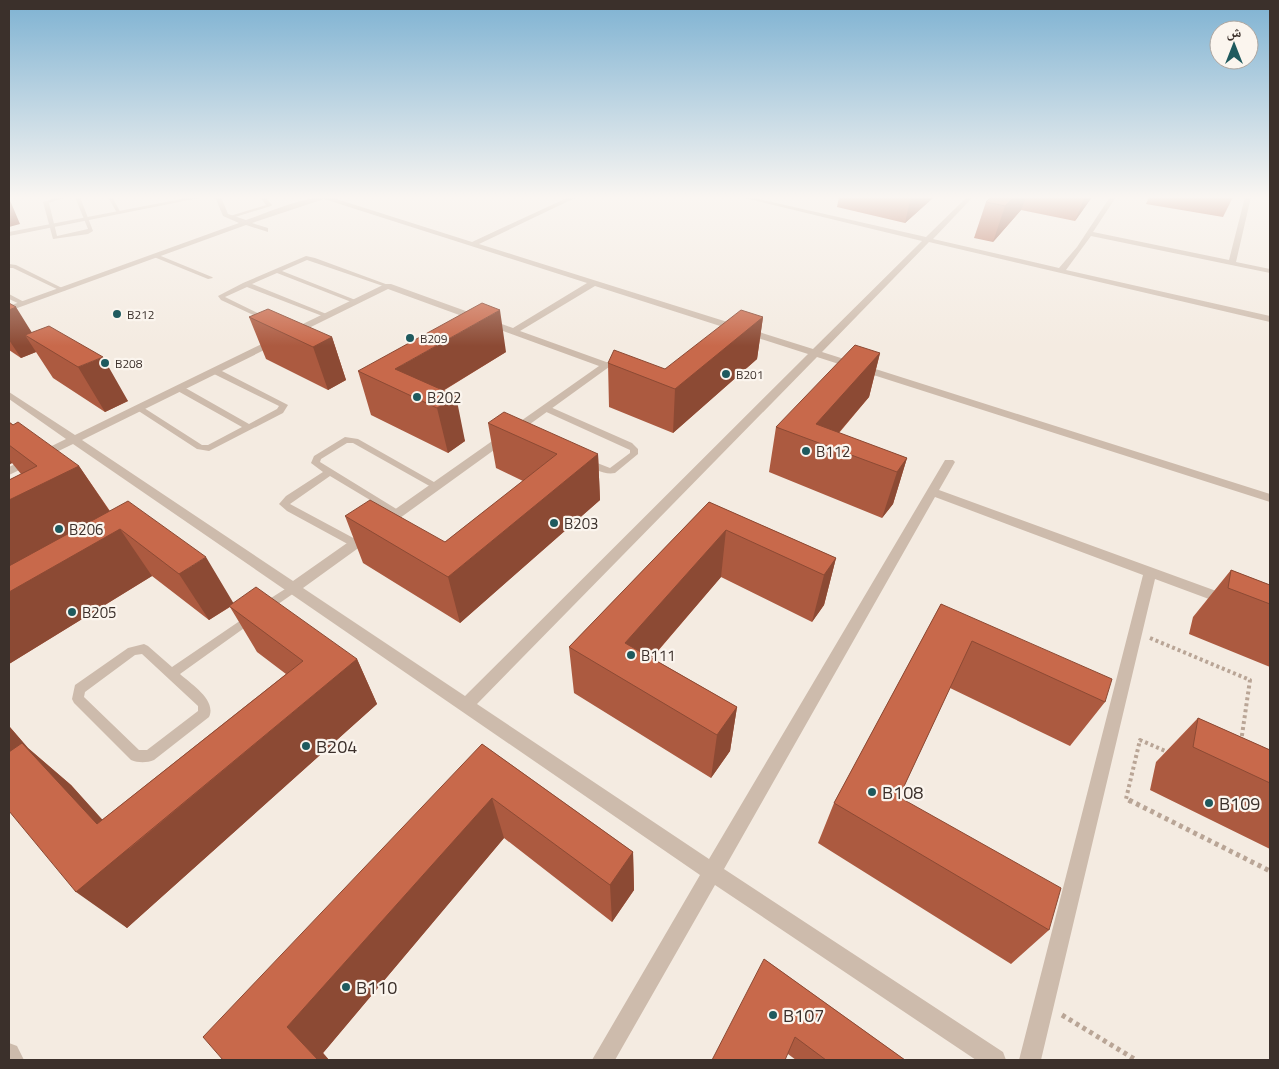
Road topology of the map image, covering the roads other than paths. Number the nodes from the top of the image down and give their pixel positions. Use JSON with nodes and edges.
{"nodes":[{"id":1,"x":181,"y":247,"type":"edge"},
{"id":2,"x":482,"y":247,"type":"edge"},
{"id":3,"x":920,"y":247,"type":"edge"},
{"id":4,"x":957,"y":247,"type":"edge"},
{"id":5,"x":1081,"y":247,"type":"edge"},
{"id":6,"x":1158,"y":247,"type":"edge"},
{"id":7,"x":1236,"y":247,"type":"edge"},
{"id":8,"x":156,"y":256,"type":"junction"},
{"id":9,"x":1232,"y":263,"type":"junction"},
{"id":10,"x":9,"y":266,"type":"edge"},
{"id":11,"x":276,"y":271,"type":"junction"},
{"id":12,"x":1061,"y":271,"type":"junction"},
{"id":13,"x":1270,"y":271,"type":"edge"},
{"id":14,"x":210,"y":278,"type":"dead end"},
{"id":15,"x":594,"y":283,"type":"junction"},
{"id":16,"x":245,"y":284,"type":"junction"},
{"id":17,"x":388,"y":286,"type":"junction"},
{"id":18,"x":63,"y":290,"type":"junction"},
{"id":19,"x":9,"y":296,"type":"edge"},
{"id":20,"x":356,"y":302,"type":"junction"},
{"id":21,"x":24,"y":304,"type":"junction"},
{"id":22,"x":9,"y":310,"type":"edge"},
{"id":23,"x":327,"y":316,"type":"junction"},
{"id":24,"x":1270,"y":319,"type":"edge"},
{"id":25,"x":276,"y":324,"type":"edge"},
{"id":26,"x":514,"y":331,"type":"junction"},
{"id":27,"x":814,"y":353,"type":"junction"},
{"id":28,"x":215,"y":371,"type":"junction"},
{"id":29,"x":179,"y":388,"type":"junction"},
{"id":30,"x":9,"y":395,"type":"edge"},
{"id":31,"x":138,"y":408,"type":"junction"},
{"id":32,"x":545,"y":408,"type":"junction"},
{"id":33,"x":248,"y":427,"type":"junction"},
{"id":34,"x":74,"y":439,"type":"junction"},
{"id":35,"x":578,"y":458,"type":"edge"},
{"id":36,"x":949,"y":462,"type":"dead end"},
{"id":37,"x":9,"y":471,"type":"edge"},
{"id":38,"x":329,"y":472,"type":"junction"},
{"id":39,"x":436,"y":486,"type":"junction"},
{"id":40,"x":932,"y":492,"type":"junction"},
{"id":41,"x":1270,"y":498,"type":"edge"},
{"id":42,"x":398,"y":513,"type":"junction"},
{"id":43,"x":355,"y":544,"type":"junction"},
{"id":44,"x":1150,"y":572,"type":"junction"},
{"id":45,"x":293,"y":588,"type":"junction"},
{"id":46,"x":1233,"y":603,"type":"edge"},
{"id":47,"x":171,"y":674,"type":"junction"},
{"id":48,"x":466,"y":705,"type":"junction"},
{"id":49,"x":712,"y":872,"type":"junction"},
{"id":50,"x":9,"y":1054,"type":"edge"},
{"id":51,"x":13,"y":1060,"type":"edge"},
{"id":52,"x":603,"y":1060,"type":"edge"},
{"id":53,"x":995,"y":1060,"type":"edge"},
{"id":54,"x":1030,"y":1060,"type":"edge"}],
"edges":[{"from":1,"to":8,"type":"street"},
{"from":2,"to":15,"type":"street"},
{"from":3,"to":27,"type":"street"},
{"from":4,"to":12,"type":"street"},
{"from":5,"to":12,"type":"street"},
{"from":6,"to":9,"type":"street"},
{"from":7,"to":9,"type":"street"},
{"from":8,"to":14,"type":"lane"},
{"from":8,"to":18,"type":"street"},
{"from":9,"to":13,"type":"street"},
{"from":10,"to":18,"type":"lane"},
{"from":11,"to":16,"type":"lane"},
{"from":11,"to":17,"type":"lane"},
{"from":11,"to":20,"type":"lane"},
{"from":12,"to":24,"type":"street"},
{"from":15,"to":26,"type":"street"},
{"from":15,"to":27,"type":"street"},
{"from":16,"to":23,"type":"lane"},
{"from":16,"to":25,"type":"lane"},
{"from":17,"to":20,"type":"street"},
{"from":17,"to":26,"type":"street"},
{"from":18,"to":21,"type":"street"},
{"from":19,"to":21,"type":"lane"},
{"from":20,"to":23,"type":"street"},
{"from":21,"to":22,"type":"street"},
{"from":23,"to":28,"type":"street"},
{"from":26,"to":32,"type":"street"},
{"from":27,"to":41,"type":"street"},
{"from":27,"to":48,"type":"street"},
{"from":28,"to":29,"type":"street"},
{"from":28,"to":33,"type":"lane"},
{"from":29,"to":31,"type":"street"},
{"from":29,"to":33,"type":"lane"},
{"from":30,"to":34,"type":"street"},
{"from":31,"to":33,"type":"lane"},
{"from":31,"to":34,"type":"street"},
{"from":32,"to":35,"type":"lane"},
{"from":32,"to":39,"type":"street"},
{"from":34,"to":37,"type":"street"},
{"from":34,"to":45,"type":"street"},
{"from":36,"to":40,"type":"street"},
{"from":38,"to":39,"type":"lane"},
{"from":38,"to":42,"type":"lane"},
{"from":38,"to":43,"type":"lane"},
{"from":39,"to":42,"type":"street"},
{"from":40,"to":44,"type":"street"},
{"from":40,"to":49,"type":"street"},
{"from":42,"to":43,"type":"street"},
{"from":43,"to":45,"type":"street"},
{"from":44,"to":46,"type":"street"},
{"from":44,"to":54,"type":"street"},
{"from":45,"to":47,"type":"lane"},
{"from":45,"to":48,"type":"street"},
{"from":47,"to":47,"type":"lane"},
{"from":48,"to":49,"type":"street"},
{"from":49,"to":52,"type":"street"},
{"from":49,"to":53,"type":"street"},
{"from":50,"to":51,"type":"street"}]}
